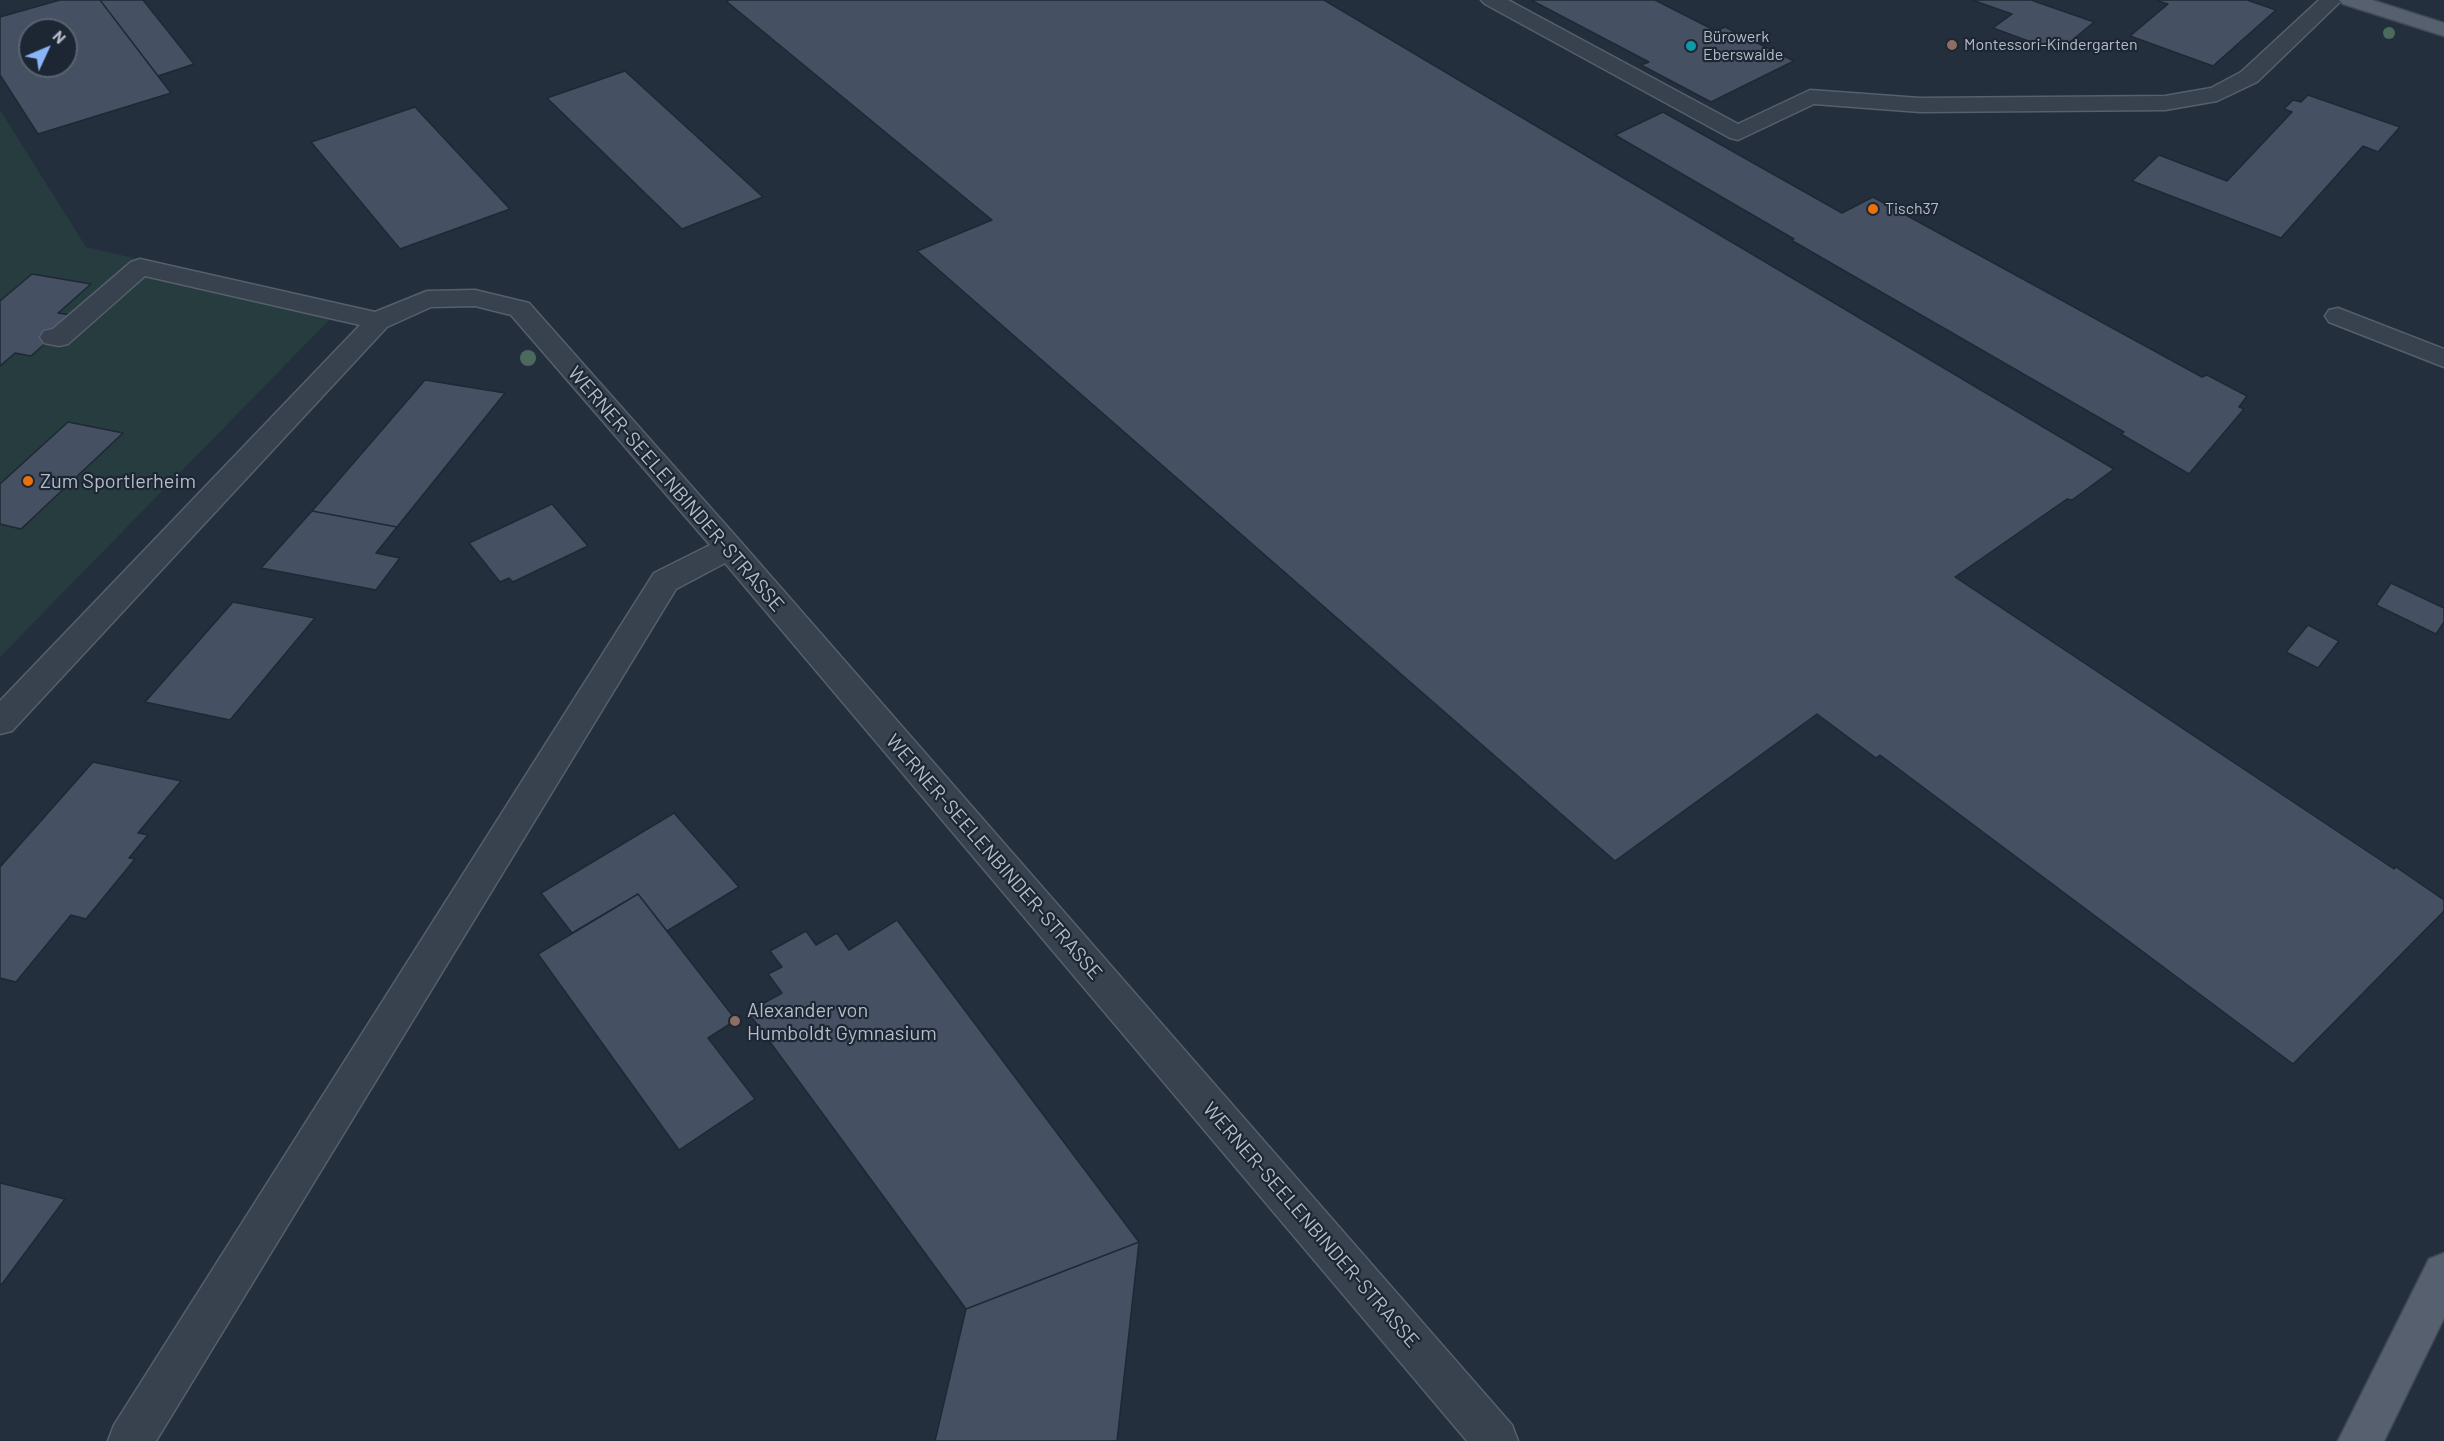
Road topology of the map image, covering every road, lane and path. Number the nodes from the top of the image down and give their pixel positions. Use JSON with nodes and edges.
{"nodes":[{"id":1,"x":1492,"y":0,"type":"edge"},
{"id":2,"x":2331,"y":0,"type":"edge"},
{"id":3,"x":2350,"y":0,"type":"edge"},
{"id":4,"x":2444,"y":30,"type":"edge"},
{"id":5,"x":2338,"y":316,"type":"dead end"},
{"id":6,"x":378,"y":321,"type":"junction"},
{"id":7,"x":53,"y":337,"type":"dead end"},
{"id":8,"x":2444,"y":358,"type":"edge"},
{"id":9,"x":729,"y":548,"type":"junction"},
{"id":10,"x":0,"y":722,"type":"edge"},
{"id":11,"x":2444,"y":1273,"type":"edge"},
{"id":12,"x":130,"y":1441,"type":"edge"},
{"id":13,"x":1496,"y":1441,"type":"edge"},
{"id":14,"x":2360,"y":1441,"type":"edge"}],
"edges":[{"from":1,"to":2,"type":"street"},
{"from":3,"to":4,"type":"main road"},
{"from":5,"to":8,"type":"street"},
{"from":6,"to":7,"type":"street"},
{"from":6,"to":9,"type":"street","name":"WERNER-SEELENBINDER-STRASSE"},
{"from":6,"to":10,"type":"street"},
{"from":9,"to":12,"type":"street"},
{"from":9,"to":13,"type":"street","name":"WERNER-SEELENBINDER-STRASSE"},
{"from":11,"to":14,"type":"main road"}]}
